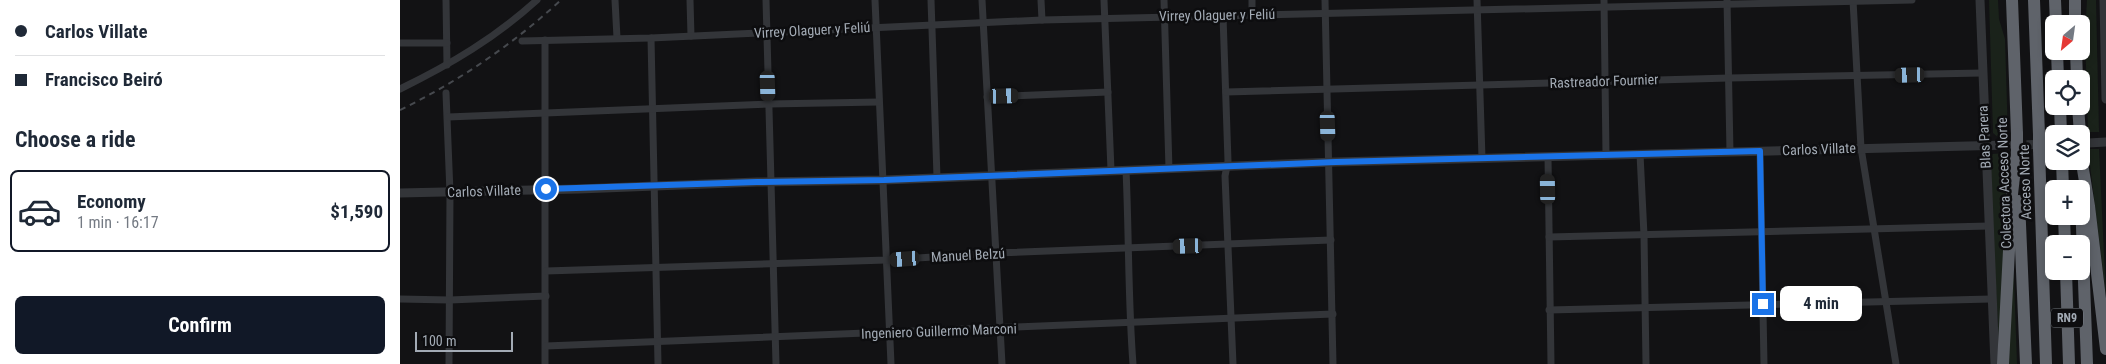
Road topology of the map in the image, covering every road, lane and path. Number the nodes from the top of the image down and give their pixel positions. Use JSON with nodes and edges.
{"nodes":[{"id":1,"x":446,"y":0,"type":"edge"},
{"id":2,"x":537,"y":0,"type":"edge"},
{"id":3,"x":615,"y":0,"type":"edge"},
{"id":4,"x":690,"y":0,"type":"edge"},
{"id":5,"x":766,"y":0,"type":"edge"},
{"id":6,"x":875,"y":0,"type":"edge"},
{"id":7,"x":931,"y":0,"type":"edge"},
{"id":8,"x":982,"y":0,"type":"edge"},
{"id":9,"x":1041,"y":0,"type":"edge"},
{"id":10,"x":1104,"y":0,"type":"edge"},
{"id":11,"x":1164,"y":0,"type":"edge"},
{"id":12,"x":1252,"y":0,"type":"edge"},
{"id":13,"x":1325,"y":0,"type":"edge"},
{"id":14,"x":1477,"y":0,"type":"edge"},
{"id":15,"x":1912,"y":0,"type":"edge"},
{"id":16,"x":1980,"y":0,"type":"edge"},
{"id":17,"x":2012,"y":0,"type":"edge"},
{"id":18,"x":2034,"y":0,"type":"edge"},
{"id":19,"x":2055,"y":0,"type":"edge"},
{"id":20,"x":2074,"y":0,"type":"edge"},
{"id":21,"x":2104,"y":0,"type":"edge"},
{"id":22,"x":1853,"y":1,"type":"edge"},
{"id":23,"x":1727,"y":2,"type":"edge"},
{"id":24,"x":1604,"y":4,"type":"edge"},
{"id":25,"x":1477,"y":10,"type":"junction"},
{"id":26,"x":1325,"y":12,"type":"junction"},
{"id":27,"x":1252,"y":15,"type":"junction"},
{"id":28,"x":2056,"y":15,"type":"edge"},
{"id":29,"x":2075,"y":15,"type":"edge"},
{"id":30,"x":1165,"y":16,"type":"junction"},
{"id":31,"x":1223,"y":16,"type":"junction"},
{"id":32,"x":1105,"y":19,"type":"junction"},
{"id":33,"x":1042,"y":20,"type":"junction"},
{"id":34,"x":983,"y":22,"type":"junction"},
{"id":35,"x":932,"y":25,"type":"junction"},
{"id":36,"x":876,"y":27,"type":"junction"},
{"id":37,"x":767,"y":32,"type":"junction"},
{"id":38,"x":691,"y":36,"type":"junction"},
{"id":39,"x":617,"y":38,"type":"junction"},
{"id":40,"x":652,"y":38,"type":"junction"},
{"id":41,"x":545,"y":40,"type":"junction"},
{"id":42,"x":522,"y":41,"type":"dead end"},
{"id":43,"x":447,"y":42,"type":"junction"},
{"id":44,"x":400,"y":43,"type":"edge"},
{"id":45,"x":448,"y":65,"type":"junction"},
{"id":46,"x":2106,"y":71,"type":"edge"},
{"id":47,"x":1982,"y":73,"type":"junction"},
{"id":48,"x":1857,"y":76,"type":"junction"},
{"id":49,"x":1729,"y":78,"type":"junction"},
{"id":50,"x":1605,"y":81,"type":"junction"},
{"id":51,"x":1480,"y":85,"type":"junction"},
{"id":52,"x":400,"y":89,"type":"edge"},
{"id":53,"x":1327,"y":90,"type":"junction"},
{"id":54,"x":1108,"y":92,"type":"junction"},
{"id":55,"x":1226,"y":92,"type":"junction"},
{"id":56,"x":446,"y":93,"type":"dead end"},
{"id":57,"x":987,"y":97,"type":"junction"},
{"id":58,"x":2106,"y":99,"type":"edge"},
{"id":59,"x":879,"y":102,"type":"junction"},
{"id":60,"x":769,"y":104,"type":"junction"},
{"id":61,"x":653,"y":109,"type":"junction"},
{"id":62,"x":545,"y":113,"type":"junction"},
{"id":63,"x":448,"y":117,"type":"junction"},
{"id":64,"x":2090,"y":139,"type":"edge"},
{"id":65,"x":2106,"y":142,"type":"edge"},
{"id":66,"x":1984,"y":145,"type":"junction"},
{"id":67,"x":1861,"y":148,"type":"junction"},
{"id":68,"x":2013,"y":148,"type":"junction"},
{"id":69,"x":1760,"y":151,"type":"junction"},
{"id":70,"x":1730,"y":152,"type":"junction"},
{"id":71,"x":1640,"y":154,"type":"junction"},
{"id":72,"x":1606,"y":155,"type":"junction"},
{"id":73,"x":1548,"y":157,"type":"junction"},
{"id":74,"x":1482,"y":158,"type":"junction"},
{"id":75,"x":1329,"y":162,"type":"junction"},
{"id":76,"x":1227,"y":167,"type":"junction"},
{"id":77,"x":1169,"y":169,"type":"junction"},
{"id":78,"x":1111,"y":170,"type":"junction"},
{"id":79,"x":1126,"y":170,"type":"junction"},
{"id":80,"x":2083,"y":170,"type":"edge"},
{"id":81,"x":991,"y":174,"type":"junction"},
{"id":82,"x":937,"y":177,"type":"junction"},
{"id":83,"x":884,"y":180,"type":"junction"},
{"id":84,"x":770,"y":182,"type":"junction"},
{"id":85,"x":655,"y":186,"type":"junction"},
{"id":86,"x":546,"y":189,"type":"junction"},
{"id":87,"x":400,"y":193,"type":"edge"},
{"id":88,"x":450,"y":193,"type":"junction"},
{"id":89,"x":2082,"y":225,"type":"edge"},
{"id":90,"x":1989,"y":226,"type":"junction"},
{"id":91,"x":1873,"y":230,"type":"junction"},
{"id":92,"x":1762,"y":232,"type":"junction"},
{"id":93,"x":1644,"y":235,"type":"junction"},
{"id":94,"x":1549,"y":237,"type":"junction"},
{"id":95,"x":1331,"y":240,"type":"junction"},
{"id":96,"x":1228,"y":244,"type":"junction"},
{"id":97,"x":1129,"y":248,"type":"junction"},
{"id":98,"x":996,"y":254,"type":"junction"},
{"id":99,"x":886,"y":260,"type":"junction"},
{"id":100,"x":773,"y":262,"type":"junction"},
{"id":101,"x":656,"y":267,"type":"junction"},
{"id":102,"x":546,"y":271,"type":"junction"},
{"id":103,"x":2066,"y":280,"type":"edge"},
{"id":104,"x":546,"y":296,"type":"junction"},
{"id":105,"x":400,"y":299,"type":"edge"},
{"id":106,"x":1991,"y":299,"type":"junction"},
{"id":107,"x":450,"y":300,"type":"junction"},
{"id":108,"x":1886,"y":301,"type":"junction"},
{"id":109,"x":1763,"y":304,"type":"junction"},
{"id":110,"x":1644,"y":307,"type":"junction"},
{"id":111,"x":1549,"y":310,"type":"junction"},
{"id":112,"x":1333,"y":314,"type":"junction"},
{"id":113,"x":1231,"y":318,"type":"junction"},
{"id":114,"x":1130,"y":322,"type":"junction"},
{"id":115,"x":1000,"y":328,"type":"junction"},
{"id":116,"x":890,"y":333,"type":"junction"},
{"id":117,"x":775,"y":338,"type":"junction"},
{"id":118,"x":658,"y":343,"type":"junction"},
{"id":119,"x":546,"y":346,"type":"junction"},
{"id":120,"x":2106,"y":349,"type":"edge"},
{"id":121,"x":449,"y":364,"type":"edge"},
{"id":122,"x":546,"y":364,"type":"edge"},
{"id":123,"x":658,"y":364,"type":"edge"},
{"id":124,"x":776,"y":364,"type":"edge"},
{"id":125,"x":891,"y":364,"type":"edge"},
{"id":126,"x":1002,"y":364,"type":"edge"},
{"id":127,"x":1133,"y":364,"type":"edge"},
{"id":128,"x":1233,"y":364,"type":"edge"},
{"id":129,"x":1333,"y":364,"type":"edge"},
{"id":130,"x":1551,"y":364,"type":"edge"},
{"id":131,"x":1646,"y":364,"type":"edge"},
{"id":132,"x":1764,"y":364,"type":"edge"},
{"id":133,"x":1896,"y":364,"type":"edge"},
{"id":134,"x":1994,"y":364,"type":"edge"},
{"id":135,"x":2003,"y":364,"type":"edge"},
{"id":136,"x":2026,"y":364,"type":"edge"},
{"id":137,"x":2046,"y":364,"type":"edge"},
{"id":138,"x":2069,"y":364,"type":"edge"},
{"id":139,"x":2087,"y":364,"type":"edge"}],
"edges":[{"from":1,"to":43,"type":"street"},
{"from":2,"to":45,"type":"street"},
{"from":3,"to":39,"type":"street"},
{"from":4,"to":38,"type":"street"},
{"from":5,"to":37,"type":"street"},
{"from":6,"to":36,"type":"street"},
{"from":7,"to":35,"type":"street"},
{"from":8,"to":34,"type":"street"},
{"from":9,"to":33,"type":"street"},
{"from":10,"to":32,"type":"street"},
{"from":11,"to":30,"type":"street"},
{"from":12,"to":27,"type":"street"},
{"from":13,"to":26,"type":"street"},
{"from":14,"to":25,"type":"street"},
{"from":15,"to":22,"type":"street","name":"Virrey Olaguer y Feliú"},
{"from":16,"to":47,"type":"street","name":"Blas Parera"},
{"from":17,"to":68,"type":"highway","name":"Colectora Acceso Norte","bridge":true},
{"from":18,"to":137,"type":"highway","name":"Acceso Norte","number":"RN9","bridge":true},
{"from":19,"to":28,"type":"highway"},
{"from":20,"to":29,"type":"highway"},
{"from":21,"to":46,"type":"street"},
{"from":22,"to":23,"type":"street","name":"Virrey Olaguer y Feliú"},
{"from":22,"to":48,"type":"street"},
{"from":23,"to":24,"type":"street","name":"Virrey Olaguer y Feliú"},
{"from":23,"to":49,"type":"street"},
{"from":24,"to":25,"type":"street","name":"Virrey Olaguer y Feliú"},
{"from":24,"to":50,"type":"street"},
{"from":25,"to":26,"type":"street","name":"Virrey Olaguer y Feliú"},
{"from":25,"to":51,"type":"street"},
{"from":26,"to":27,"type":"street","name":"Virrey Olaguer y Feliú"},
{"from":26,"to":53,"type":"street"},
{"from":27,"to":31,"type":"street","name":"Virrey Olaguer y Feliú"},
{"from":30,"to":31,"type":"street","name":"Virrey Olaguer y Feliú"},
{"from":30,"to":32,"type":"street","name":"Virrey Olaguer y Feliú"},
{"from":30,"to":77,"type":"street"},
{"from":31,"to":55,"type":"street"},
{"from":32,"to":33,"type":"street","name":"Virrey Olaguer y Feliú"},
{"from":32,"to":54,"type":"street"},
{"from":33,"to":34,"type":"street","name":"Virrey Olaguer y Feliú"},
{"from":34,"to":35,"type":"street","name":"Virrey Olaguer y Feliú"},
{"from":34,"to":57,"type":"street"},
{"from":35,"to":36,"type":"street","name":"Virrey Olaguer y Feliú"},
{"from":35,"to":82,"type":"street"},
{"from":36,"to":37,"type":"street","name":"Virrey Olaguer y Feliú"},
{"from":36,"to":59,"type":"street"},
{"from":37,"to":38,"type":"street","name":"Virrey Olaguer y Feliú"},
{"from":37,"to":60,"type":"street"},
{"from":38,"to":40,"type":"street","name":"Virrey Olaguer y Feliú"},
{"from":39,"to":40,"type":"street","name":"Virrey Olaguer y Feliú"},
{"from":39,"to":41,"type":"street","name":"Virrey Olaguer y Feliú"},
{"from":40,"to":61,"type":"street"},
{"from":41,"to":42,"type":"street","name":"Virrey Olaguer y Feliú"},
{"from":41,"to":62,"type":"street"},
{"from":43,"to":44,"type":"street"},
{"from":43,"to":45,"type":"street"},
{"from":45,"to":52,"type":"street"},
{"from":46,"to":58,"type":"street"},
{"from":47,"to":48,"type":"street","name":"Rastreador Fournier"},
{"from":47,"to":66,"type":"street","name":"Blas Parera"},
{"from":48,"to":49,"type":"street","name":"Rastreador Fournier"},
{"from":48,"to":67,"type":"street"},
{"from":49,"to":50,"type":"street","name":"Rastreador Fournier"},
{"from":49,"to":70,"type":"street"},
{"from":50,"to":51,"type":"street","name":"Rastreador Fournier"},
{"from":50,"to":72,"type":"street"},
{"from":51,"to":53,"type":"street","name":"Rastreador Fournier"},
{"from":51,"to":74,"type":"street"},
{"from":53,"to":55,"type":"street","name":"Rastreador Fournier"},
{"from":53,"to":75,"type":"street"},
{"from":54,"to":57,"type":"street"},
{"from":54,"to":78,"type":"street"},
{"from":55,"to":76,"type":"street"},
{"from":56,"to":63,"type":"street"},
{"from":57,"to":81,"type":"street"},
{"from":59,"to":60,"type":"street"},
{"from":59,"to":83,"type":"street"},
{"from":60,"to":61,"type":"street"},
{"from":60,"to":84,"type":"street"},
{"from":61,"to":62,"type":"street"},
{"from":61,"to":85,"type":"street"},
{"from":62,"to":63,"type":"street"},
{"from":62,"to":86,"type":"street"},
{"from":63,"to":88,"type":"street"},
{"from":64,"to":65,"type":"street"},
{"from":66,"to":67,"type":"street","name":"Carlos Villate"},
{"from":66,"to":68,"type":"street","name":"Carlos Villate"},
{"from":66,"to":90,"type":"street","name":"Blas Parera"},
{"from":67,"to":69,"type":"street","name":"Carlos Villate"},
{"from":67,"to":91,"type":"street"},
{"from":68,"to":135,"type":"highway"},
{"from":68,"to":136,"type":"highway","name":"Colectora Acceso Norte"},
{"from":69,"to":70,"type":"street","name":"Carlos Villate"},
{"from":69,"to":92,"type":"street"},
{"from":70,"to":71,"type":"street","name":"Carlos Villate"},
{"from":71,"to":72,"type":"street","name":"Carlos Villate"},
{"from":71,"to":93,"type":"street"},
{"from":72,"to":73,"type":"street","name":"Carlos Villate"},
{"from":73,"to":74,"type":"street","name":"Carlos Villate"},
{"from":73,"to":94,"type":"street"},
{"from":74,"to":75,"type":"street","name":"Carlos Villate"},
{"from":75,"to":76,"type":"street","name":"Carlos Villate"},
{"from":75,"to":95,"type":"street"},
{"from":76,"to":77,"type":"street","name":"Carlos Villate"},
{"from":76,"to":96,"type":"street"},
{"from":77,"to":79,"type":"street","name":"Carlos Villate"},
{"from":78,"to":79,"type":"street","name":"Carlos Villate"},
{"from":78,"to":81,"type":"street","name":"Carlos Villate"},
{"from":79,"to":97,"type":"street"},
{"from":80,"to":120,"type":"highway"},
{"from":81,"to":82,"type":"street","name":"Carlos Villate"},
{"from":81,"to":98,"type":"street"},
{"from":82,"to":83,"type":"street","name":"Carlos Villate"},
{"from":83,"to":84,"type":"street","name":"Carlos Villate"},
{"from":83,"to":99,"type":"street"},
{"from":84,"to":85,"type":"street","name":"Carlos Villate"},
{"from":84,"to":100,"type":"street"},
{"from":85,"to":86,"type":"street","name":"Carlos Villate"},
{"from":85,"to":101,"type":"street"},
{"from":86,"to":88,"type":"street","name":"Carlos Villate"},
{"from":86,"to":102,"type":"street"},
{"from":87,"to":88,"type":"street","name":"Carlos Villate"},
{"from":88,"to":107,"type":"street"},
{"from":89,"to":139,"type":"highway"},
{"from":90,"to":91,"type":"street"},
{"from":90,"to":106,"type":"street","name":"Blas Parera"},
{"from":91,"to":92,"type":"street"},
{"from":91,"to":108,"type":"street"},
{"from":92,"to":93,"type":"street"},
{"from":92,"to":109,"type":"street"},
{"from":93,"to":94,"type":"street"},
{"from":93,"to":110,"type":"street"},
{"from":94,"to":111,"type":"street"},
{"from":95,"to":96,"type":"street","name":"Manuel Belzú"},
{"from":95,"to":112,"type":"street"},
{"from":96,"to":97,"type":"street","name":"Manuel Belzú"},
{"from":96,"to":113,"type":"street"},
{"from":97,"to":98,"type":"street","name":"Manuel Belzú"},
{"from":97,"to":114,"type":"street"},
{"from":98,"to":99,"type":"street","name":"Manuel Belzú"},
{"from":98,"to":115,"type":"street"},
{"from":99,"to":100,"type":"street","name":"Manuel Belzú"},
{"from":99,"to":116,"type":"street"},
{"from":100,"to":101,"type":"street","name":"Manuel Belzú"},
{"from":100,"to":117,"type":"street"},
{"from":101,"to":102,"type":"street","name":"Manuel Belzú"},
{"from":101,"to":118,"type":"street"},
{"from":102,"to":104,"type":"street"},
{"from":103,"to":138,"type":"highway","number":"RN9"},
{"from":104,"to":107,"type":"street"},
{"from":104,"to":119,"type":"street"},
{"from":105,"to":107,"type":"street"},
{"from":106,"to":108,"type":"street"},
{"from":106,"to":134,"type":"street","name":"Blas Parera"},
{"from":107,"to":121,"type":"street"},
{"from":108,"to":109,"type":"street"},
{"from":108,"to":133,"type":"street"},
{"from":109,"to":110,"type":"street"},
{"from":109,"to":132,"type":"street"},
{"from":110,"to":111,"type":"street"},
{"from":110,"to":131,"type":"street"},
{"from":111,"to":130,"type":"street"},
{"from":112,"to":113,"type":"street","name":"Ingeniero Guillermo Marconi"},
{"from":112,"to":129,"type":"street"},
{"from":113,"to":114,"type":"street","name":"Ingeniero Guillermo Marconi"},
{"from":113,"to":128,"type":"street"},
{"from":114,"to":115,"type":"street","name":"Ingeniero Guillermo Marconi"},
{"from":114,"to":127,"type":"street"},
{"from":115,"to":116,"type":"street","name":"Ingeniero Guillermo Marconi"},
{"from":115,"to":126,"type":"street"},
{"from":116,"to":117,"type":"street","name":"Ingeniero Guillermo Marconi"},
{"from":116,"to":125,"type":"street"},
{"from":117,"to":118,"type":"street","name":"Ingeniero Guillermo Marconi"},
{"from":117,"to":124,"type":"street"},
{"from":118,"to":119,"type":"street","name":"Ingeniero Guillermo Marconi"},
{"from":118,"to":123,"type":"street"},
{"from":119,"to":122,"type":"street"}]}
